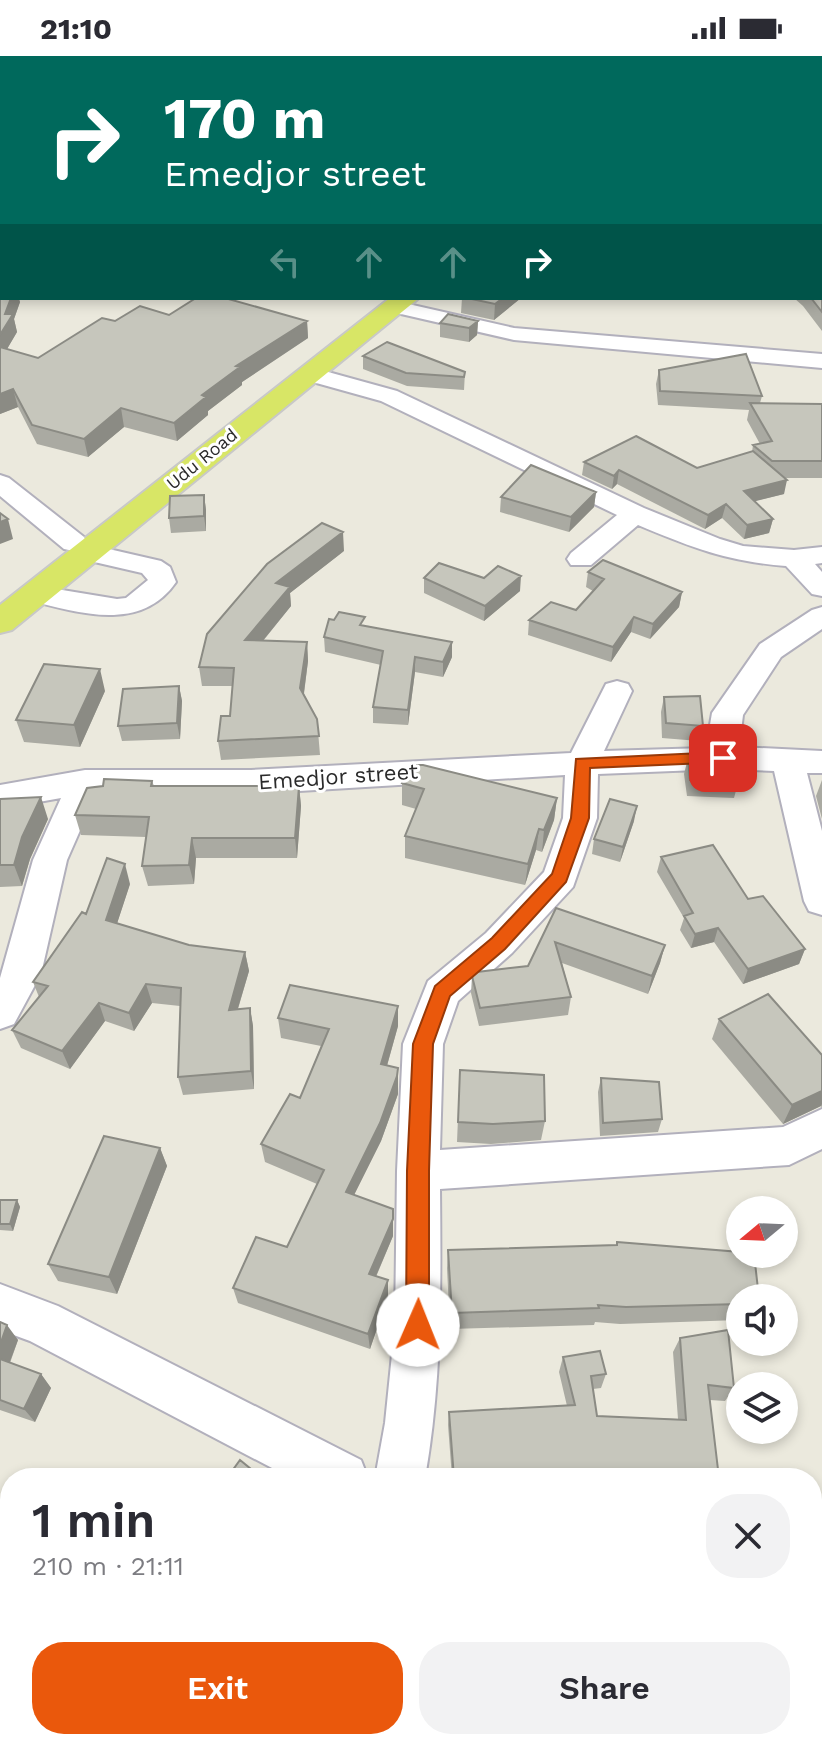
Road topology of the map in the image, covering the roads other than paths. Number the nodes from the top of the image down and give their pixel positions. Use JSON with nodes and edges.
{"nodes":[{"id":1,"x":397,"y":301,"type":"edge"},
{"id":2,"x":822,"y":361,"type":"edge"},
{"id":3,"x":310,"y":374,"type":"junction"},
{"id":4,"x":0,"y":483,"type":"edge"},
{"id":5,"x":635,"y":514,"type":"junction"},
{"id":6,"x":80,"y":548,"type":"junction"},
{"id":7,"x":822,"y":555,"type":"edge"},
{"id":8,"x":794,"y":558,"type":"junction"},
{"id":9,"x":581,"y":559,"type":"dead end"},
{"id":10,"x":822,"y":588,"type":"edge"},
{"id":11,"x":38,"y":594,"type":"junction"},
{"id":12,"x":0,"y":600,"type":"edge"},
{"id":13,"x":822,"y":616,"type":"edge"},
{"id":14,"x":0,"y":622,"type":"edge"},
{"id":15,"x":617,"y":691,"type":"dead end"},
{"id":16,"x":723,"y":758,"type":"junction"},
{"id":17,"x":788,"y":761,"type":"junction"},
{"id":18,"x":822,"y":762,"type":"edge"},
{"id":19,"x":582,"y":763,"type":"junction"},
{"id":20,"x":85,"y":782,"type":"junction"},
{"id":21,"x":0,"y":797,"type":"edge"},
{"id":22,"x":822,"y":901,"type":"edge"},
{"id":23,"x":0,"y":1013,"type":"edge"},
{"id":24,"x":822,"y":1127,"type":"edge"},
{"id":25,"x":418,"y":1171,"type":"junction"},
{"id":26,"x":0,"y":1307,"type":"edge"},
{"id":27,"x":324,"y":1468,"type":"edge"},
{"id":28,"x":402,"y":1468,"type":"edge"}],
"edges":[{"from":1,"to":2,"type":"street"},
{"from":1,"to":3,"type":"main road","name":"Udu Road"},
{"from":1,"to":6,"type":"main road","name":"Udu Road"},
{"from":3,"to":5,"type":"street"},
{"from":3,"to":6,"type":"main road","name":"Udu Road"},
{"from":4,"to":6,"type":"street"},
{"from":5,"to":8,"type":"street"},
{"from":5,"to":9,"type":"street"},
{"from":6,"to":11,"type":"main road","name":"Udu Road"},
{"from":6,"to":11,"type":"street"},
{"from":6,"to":12,"type":"main road","name":"Udu Road"},
{"from":7,"to":8,"type":"street"},
{"from":8,"to":10,"type":"street"},
{"from":11,"to":14,"type":"main road","name":"Udu Road"},
{"from":13,"to":16,"type":"street"},
{"from":15,"to":19,"type":"street"},
{"from":16,"to":17,"type":"street","name":"Emedjor street"},
{"from":16,"to":19,"type":"street","name":"Emedjor street"},
{"from":17,"to":18,"type":"street","name":"Emedjor street"},
{"from":17,"to":22,"type":"street"},
{"from":19,"to":20,"type":"street","name":"Emedjor street"},
{"from":19,"to":25,"type":"street"},
{"from":20,"to":21,"type":"street","name":"Emedjor street"},
{"from":20,"to":23,"type":"street"},
{"from":24,"to":25,"type":"street"},
{"from":25,"to":28,"type":"street"},
{"from":26,"to":27,"type":"street"}]}
